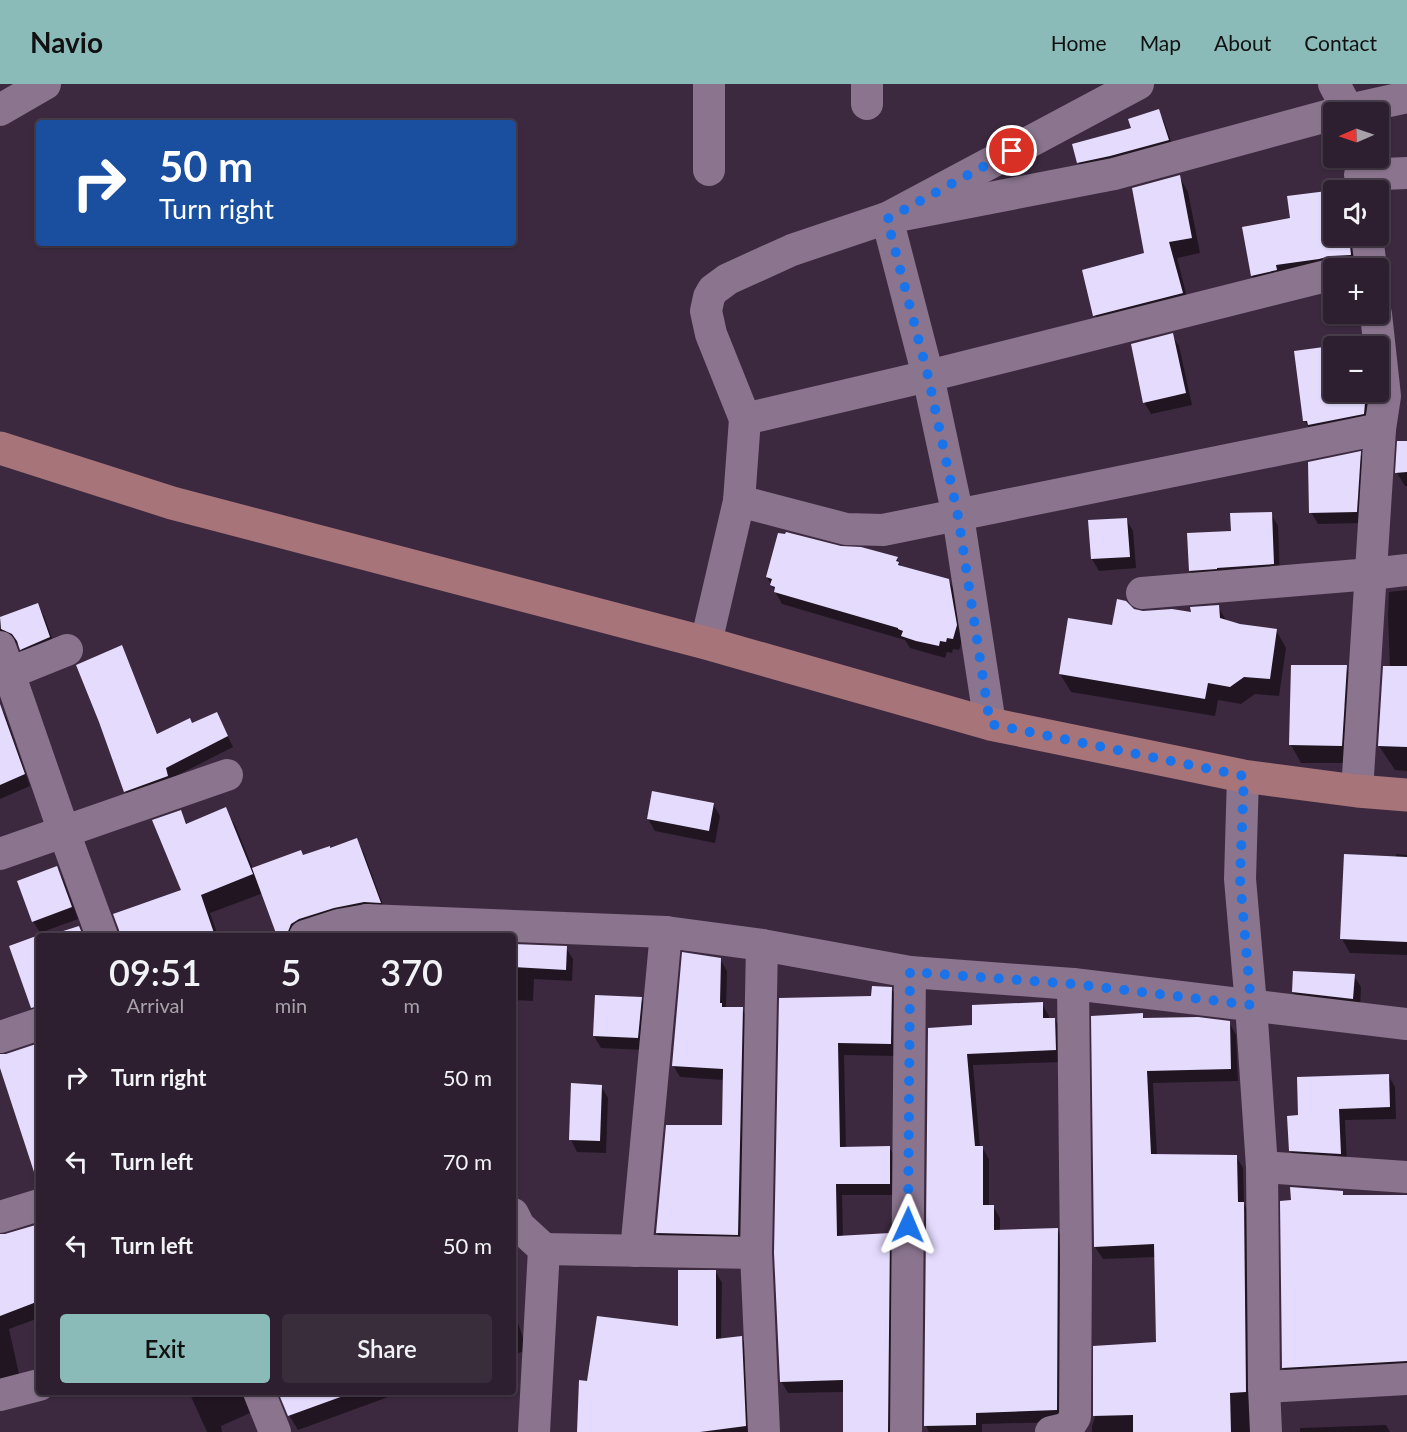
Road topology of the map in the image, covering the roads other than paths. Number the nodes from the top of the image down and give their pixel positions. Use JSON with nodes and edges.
{"nodes":[{"id":1,"x":45,"y":84,"type":"edge"},
{"id":2,"x":709,"y":84,"type":"edge"},
{"id":3,"x":1138,"y":84,"type":"edge"},
{"id":4,"x":1407,"y":97,"type":"edge"},
{"id":5,"x":1374,"y":102,"type":"edge"},
{"id":6,"x":0,"y":110,"type":"edge"},
{"id":7,"x":1323,"y":112,"type":"edge"},
{"id":8,"x":709,"y":170,"type":"dead end"},
{"id":9,"x":1407,"y":173,"type":"edge"},
{"id":10,"x":1360,"y":174,"type":"edge"},
{"id":11,"x":887,"y":219,"type":"junction"},
{"id":12,"x":1323,"y":277,"type":"edge"},
{"id":13,"x":1378,"y":324,"type":"edge"},
{"id":14,"x":928,"y":376,"type":"junction"},
{"id":15,"x":1396,"y":395,"type":"edge"},
{"id":16,"x":745,"y":419,"type":"junction"},
{"id":17,"x":1380,"y":429,"type":"junction"},
{"id":18,"x":0,"y":448,"type":"edge"},
{"id":19,"x":739,"y":501,"type":"junction"},
{"id":20,"x":958,"y":516,"type":"junction"},
{"id":21,"x":1407,"y":570,"type":"edge"},
{"id":22,"x":1371,"y":574,"type":"junction"},
{"id":23,"x":1142,"y":593,"type":"dead end"},
{"id":24,"x":706,"y":642,"type":"junction"},
{"id":25,"x":66,"y":650,"type":"dead end"},
{"id":26,"x":3,"y":666,"type":"edge"},
{"id":27,"x":990,"y":724,"type":"junction"},
{"id":28,"x":227,"y":775,"type":"dead end"},
{"id":29,"x":1244,"y":776,"type":"junction"},
{"id":30,"x":1357,"y":791,"type":"junction"},
{"id":31,"x":1407,"y":795,"type":"edge"},
{"id":32,"x":64,"y":832,"type":"junction"},
{"id":33,"x":0,"y":854,"type":"edge"},
{"id":34,"x":371,"y":928,"type":"edge"},
{"id":35,"x":666,"y":932,"type":"junction"},
{"id":36,"x":101,"y":933,"type":"edge"},
{"id":37,"x":314,"y":933,"type":"edge"},
{"id":38,"x":762,"y":945,"type":"junction"},
{"id":39,"x":910,"y":972,"type":"junction"},
{"id":40,"x":1073,"y":984,"type":"junction"},
{"id":41,"x":1251,"y":1005,"type":"junction"},
{"id":42,"x":1407,"y":1024,"type":"edge"},
{"id":43,"x":36,"y":1025,"type":"edge"},
{"id":44,"x":0,"y":1037,"type":"edge"},
{"id":45,"x":1262,"y":1167,"type":"junction"},
{"id":46,"x":1407,"y":1176,"type":"edge"},
{"id":47,"x":36,"y":1206,"type":"edge"},
{"id":48,"x":0,"y":1217,"type":"edge"},
{"id":49,"x":516,"y":1223,"type":"edge"},
{"id":50,"x":544,"y":1249,"type":"junction"},
{"id":51,"x":636,"y":1251,"type":"junction"},
{"id":52,"x":756,"y":1253,"type":"junction"},
{"id":53,"x":1407,"y":1379,"type":"edge"},
{"id":54,"x":36,"y":1386,"type":"edge"},
{"id":55,"x":1264,"y":1388,"type":"junction"},
{"id":56,"x":0,"y":1395,"type":"edge"},
{"id":57,"x":260,"y":1395,"type":"edge"},
{"id":58,"x":275,"y":1432,"type":"edge"},
{"id":59,"x":534,"y":1432,"type":"edge"},
{"id":60,"x":764,"y":1432,"type":"edge"},
{"id":61,"x":906,"y":1432,"type":"edge"},
{"id":62,"x":1051,"y":1432,"type":"edge"},
{"id":63,"x":1266,"y":1432,"type":"edge"}],
"edges":[{"from":1,"to":6,"type":"street"},
{"from":2,"to":8,"type":"street"},
{"from":3,"to":11,"type":"street"},
{"from":4,"to":5,"type":"street"},
{"from":7,"to":11,"type":"street"},
{"from":9,"to":10,"type":"street"},
{"from":11,"to":14,"type":"street"},
{"from":11,"to":16,"type":"street"},
{"from":12,"to":14,"type":"street"},
{"from":13,"to":15,"type":"street"},
{"from":14,"to":16,"type":"street"},
{"from":14,"to":20,"type":"street"},
{"from":15,"to":17,"type":"street"},
{"from":16,"to":19,"type":"street"},
{"from":17,"to":20,"type":"street"},
{"from":17,"to":22,"type":"street"},
{"from":18,"to":24,"type":"main road"},
{"from":19,"to":20,"type":"street"},
{"from":19,"to":24,"type":"street"},
{"from":20,"to":27,"type":"street"},
{"from":21,"to":22,"type":"street"},
{"from":22,"to":23,"type":"street"},
{"from":22,"to":30,"type":"street"},
{"from":24,"to":27,"type":"main road"},
{"from":25,"to":26,"type":"street"},
{"from":26,"to":32,"type":"street"},
{"from":27,"to":29,"type":"main road"},
{"from":28,"to":32,"type":"street"},
{"from":29,"to":30,"type":"main road"},
{"from":29,"to":41,"type":"street"},
{"from":30,"to":31,"type":"main road"},
{"from":32,"to":33,"type":"street"},
{"from":32,"to":36,"type":"street"},
{"from":34,"to":35,"type":"street"},
{"from":34,"to":37,"type":"street"},
{"from":35,"to":38,"type":"street"},
{"from":35,"to":51,"type":"street"},
{"from":38,"to":39,"type":"street"},
{"from":38,"to":52,"type":"street"},
{"from":39,"to":40,"type":"street"},
{"from":39,"to":61,"type":"street"},
{"from":40,"to":41,"type":"street"},
{"from":40,"to":62,"type":"street"},
{"from":41,"to":42,"type":"street"},
{"from":41,"to":45,"type":"street"},
{"from":43,"to":44,"type":"street"},
{"from":45,"to":46,"type":"street"},
{"from":45,"to":55,"type":"street"},
{"from":47,"to":48,"type":"street"},
{"from":49,"to":50,"type":"street"},
{"from":50,"to":51,"type":"street"},
{"from":50,"to":59,"type":"street"},
{"from":51,"to":52,"type":"street"},
{"from":52,"to":60,"type":"street"},
{"from":53,"to":55,"type":"street"},
{"from":54,"to":56,"type":"street"},
{"from":55,"to":63,"type":"street"},
{"from":57,"to":58,"type":"street"}]}
